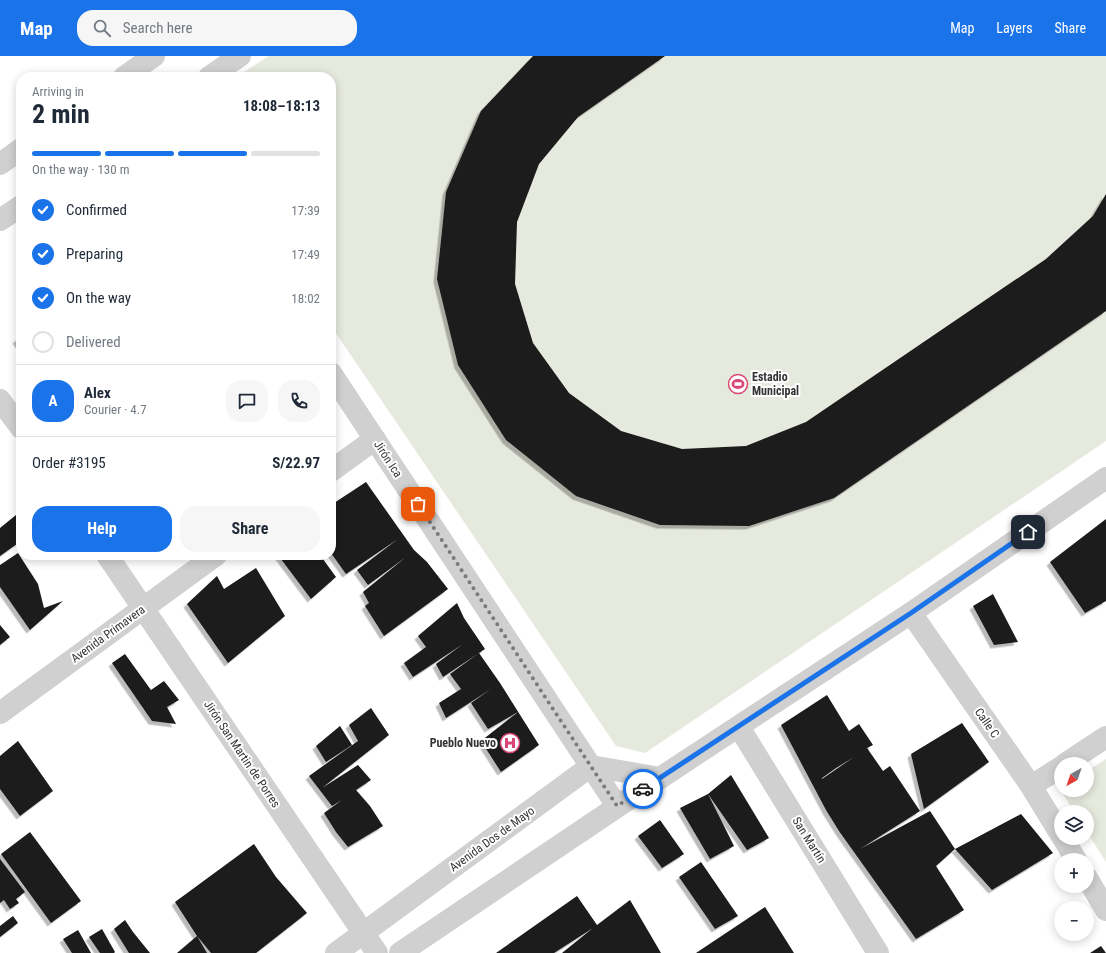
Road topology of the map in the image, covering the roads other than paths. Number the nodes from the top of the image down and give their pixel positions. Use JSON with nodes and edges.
{"nodes":[{"id":1,"x":154,"y":56,"type":"edge"},
{"id":2,"x":240,"y":56,"type":"edge"},
{"id":3,"x":131,"y":72,"type":"edge"},
{"id":4,"x":216,"y":72,"type":"edge"},
{"id":5,"x":16,"y":153,"type":"edge"},
{"id":6,"x":0,"y":164,"type":"edge"},
{"id":7,"x":16,"y":209,"type":"edge"},
{"id":8,"x":0,"y":220,"type":"edge"},
{"id":9,"x":336,"y":380,"type":"edge"},
{"id":10,"x":0,"y":400,"type":"edge"},
{"id":11,"x":16,"y":421,"type":"edge"},
{"id":12,"x":375,"y":439,"type":"junction"},
{"id":13,"x":336,"y":467,"type":"edge"},
{"id":14,"x":1106,"y":478,"type":"edge"},
{"id":15,"x":110,"y":560,"type":"edge"},
{"id":16,"x":209,"y":560,"type":"edge"},
{"id":17,"x":144,"y":608,"type":"junction"},
{"id":18,"x":911,"y":613,"type":"junction"},
{"id":19,"x":0,"y":713,"type":"edge"},
{"id":20,"x":739,"y":727,"type":"junction"},
{"id":21,"x":1106,"y":737,"type":"edge"},
{"id":22,"x":1076,"y":757,"type":"edge"},
{"id":23,"x":591,"y":766,"type":"junction"},
{"id":24,"x":1054,"y":771,"type":"edge"},
{"id":25,"x":660,"y":778,"type":"junction"},
{"id":26,"x":1031,"y":786,"type":"junction"},
{"id":27,"x":617,"y":806,"type":"junction"},
{"id":28,"x":1054,"y":824,"type":"edge"},
{"id":29,"x":1094,"y":888,"type":"edge"},
{"id":30,"x":1105,"y":904,"type":"edge"},
{"id":31,"x":364,"y":933,"type":"junction"},
{"id":32,"x":336,"y":953,"type":"edge"},
{"id":33,"x":377,"y":953,"type":"edge"},
{"id":34,"x":400,"y":953,"type":"edge"},
{"id":35,"x":878,"y":953,"type":"edge"}],
"edges":[{"from":1,"to":3,"type":"street"},
{"from":2,"to":4,"type":"street"},
{"from":5,"to":6,"type":"street"},
{"from":7,"to":8,"type":"street"},
{"from":9,"to":12,"type":"street","name":"Jirón Ica"},
{"from":10,"to":11,"type":"street"},
{"from":12,"to":13,"type":"street"},
{"from":12,"to":23,"type":"street","name":"Jirón Ica"},
{"from":14,"to":18,"type":"street"},
{"from":15,"to":17,"type":"street","name":"Jirón San Martin de Porres"},
{"from":16,"to":17,"type":"street","name":"Avenida Primavera"},
{"from":17,"to":19,"type":"street","name":"Avenida Primavera"},
{"from":17,"to":31,"type":"street","name":"Jirón San Martin de Porres"},
{"from":18,"to":20,"type":"street"},
{"from":18,"to":26,"type":"street","name":"Calle C"},
{"from":20,"to":25,"type":"street"},
{"from":20,"to":35,"type":"street","name":"San Martín"},
{"from":21,"to":22,"type":"street"},
{"from":23,"to":25,"type":"street"},
{"from":23,"to":27,"type":"street","name":"Jirón Ica"},
{"from":23,"to":31,"type":"street","name":"Avenida Dos de Mayo"},
{"from":24,"to":26,"type":"street"},
{"from":25,"to":27,"type":"street"},
{"from":26,"to":28,"type":"street","name":"Calle C"},
{"from":27,"to":34,"type":"street"},
{"from":29,"to":30,"type":"street"},
{"from":31,"to":32,"type":"street","name":"Avenida Dos de Mayo"},
{"from":31,"to":33,"type":"street","name":"Jirón San Martin de Porres"}]}
